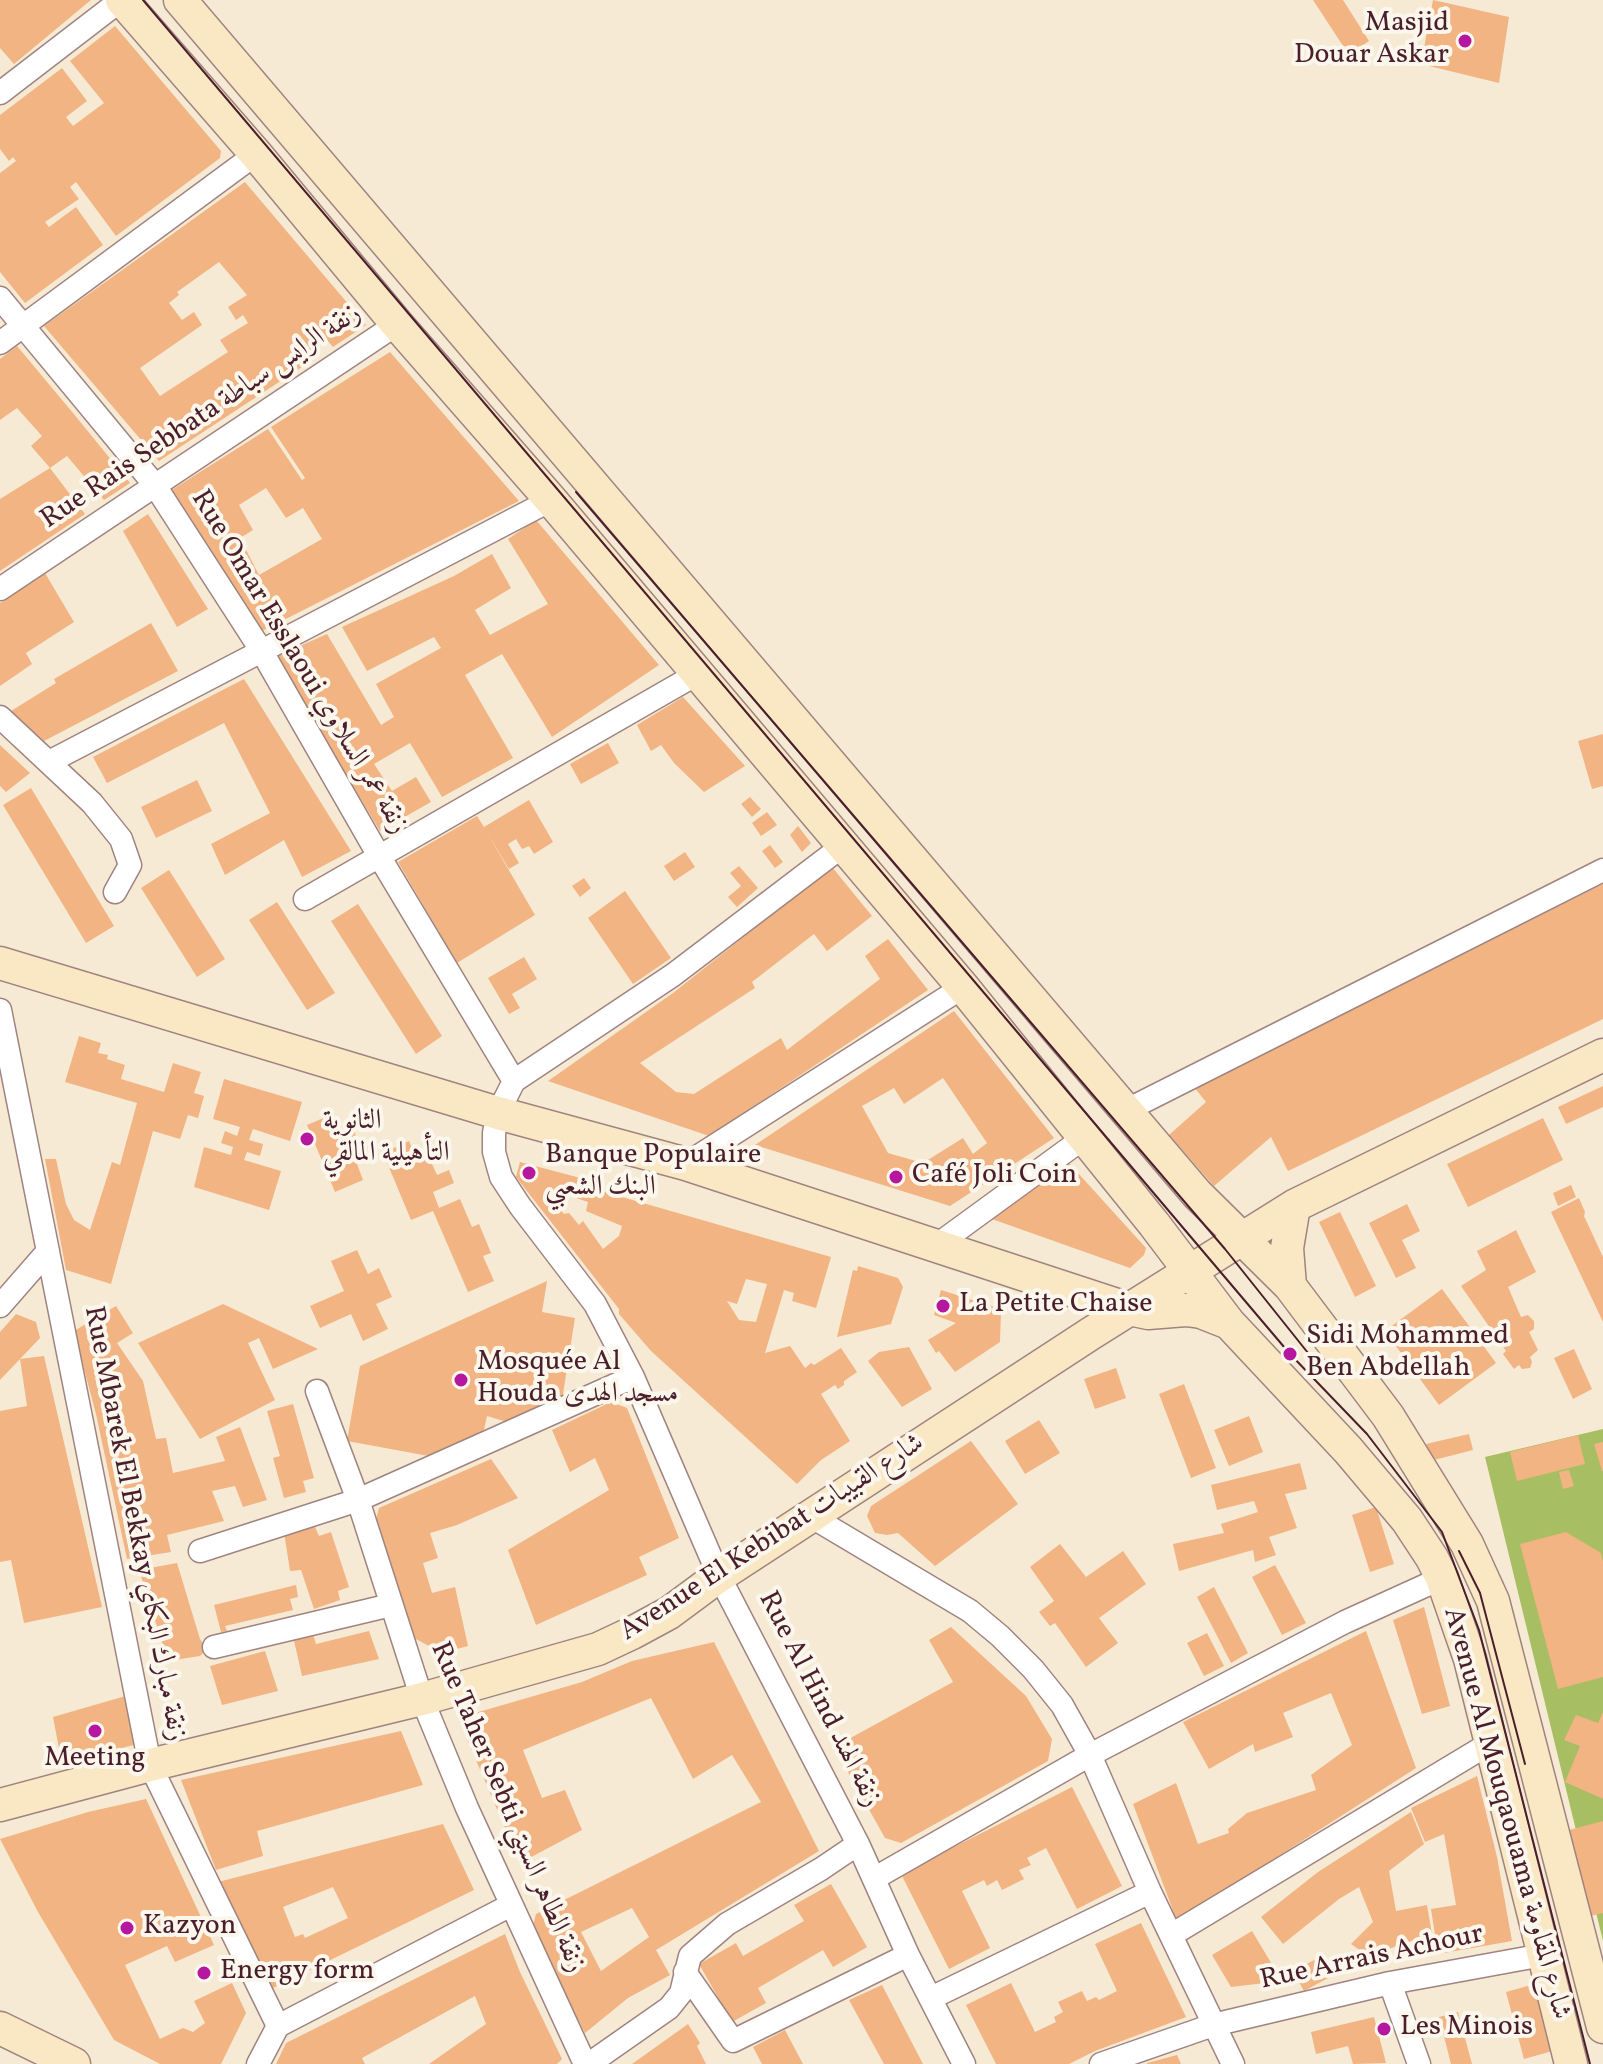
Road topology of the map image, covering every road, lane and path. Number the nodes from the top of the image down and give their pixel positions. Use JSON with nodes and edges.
{"nodes":[{"id":1,"x":121,"y":0,"type":"edge"},
{"id":2,"x":180,"y":0,"type":"edge"},
{"id":3,"x":3,"y":84,"type":"edge"},
{"id":4,"x":256,"y":154,"type":"junction"},
{"id":5,"x":0,"y":298,"type":"edge"},
{"id":6,"x":397,"y":324,"type":"junction"},
{"id":7,"x":23,"y":326,"type":"junction"},
{"id":8,"x":0,"y":343,"type":"edge"},
{"id":9,"x":154,"y":484,"type":"junction"},
{"id":10,"x":551,"y":500,"type":"junction"},
{"id":11,"x":0,"y":589,"type":"edge"},
{"id":12,"x":261,"y":650,"type":"junction"},
{"id":13,"x":697,"y":674,"type":"junction"},
{"id":14,"x":0,"y":717,"type":"edge"},
{"id":15,"x":49,"y":762,"type":"junction"},
{"id":16,"x":844,"y":845,"type":"junction"},
{"id":17,"x":379,"y":856,"type":"junction"},
{"id":18,"x":1603,"y":870,"type":"edge"},
{"id":19,"x":115,"y":892,"type":"dead end"},
{"id":20,"x":305,"y":899,"type":"dead end"},
{"id":21,"x":0,"y":963,"type":"edge"},
{"id":22,"x":963,"y":987,"type":"junction"},
{"id":23,"x":0,"y":1010,"type":"edge"},
{"id":24,"x":1603,"y":1055,"type":"edge"},
{"id":25,"x":514,"y":1081,"type":"junction"},
{"id":26,"x":1125,"y":1111,"type":"junction"},
{"id":27,"x":498,"y":1113,"type":"junction"},
{"id":28,"x":1085,"y":1137,"type":"junction"},
{"id":29,"x":686,"y":1164,"type":"junction"},
{"id":30,"x":1294,"y":1206,"type":"junction"},
{"id":31,"x":1234,"y":1244,"type":"junction"},
{"id":32,"x":937,"y":1245,"type":"junction"},
{"id":33,"x":48,"y":1251,"type":"junction"},
{"id":34,"x":1190,"y":1271,"type":"junction"},
{"id":35,"x":1290,"y":1286,"type":"junction"},
{"id":36,"x":0,"y":1306,"type":"edge"},
{"id":37,"x":1129,"y":1309,"type":"junction"},
{"id":38,"x":1229,"y":1323,"type":"junction"},
{"id":39,"x":633,"y":1377,"type":"junction"},
{"id":40,"x":317,"y":1391,"type":"dead end"},
{"id":41,"x":358,"y":1500,"type":"junction"},
{"id":42,"x":812,"y":1517,"type":"junction"},
{"id":43,"x":200,"y":1551,"type":"dead end"},
{"id":44,"x":719,"y":1576,"type":"junction"},
{"id":45,"x":1442,"y":1578,"type":"junction"},
{"id":46,"x":391,"y":1605,"type":"junction"},
{"id":47,"x":214,"y":1647,"type":"dead end"},
{"id":48,"x":422,"y":1699,"type":"junction"},
{"id":49,"x":1492,"y":1742,"type":"junction"},
{"id":50,"x":1090,"y":1755,"type":"junction"},
{"id":51,"x":150,"y":1765,"type":"junction"},
{"id":52,"x":0,"y":1805,"type":"edge"},
{"id":53,"x":858,"y":1844,"type":"junction"},
{"id":54,"x":875,"y":1878,"type":"junction"},
{"id":55,"x":1150,"y":1892,"type":"junction"},
{"id":56,"x":511,"y":1905,"type":"junction"},
{"id":57,"x":1173,"y":1934,"type":"junction"},
{"id":58,"x":908,"y":1955,"type":"junction"},
{"id":59,"x":1543,"y":1955,"type":"junction"},
{"id":60,"x":685,"y":1972,"type":"junction"},
{"id":61,"x":1390,"y":1983,"type":"junction"},
{"id":62,"x":931,"y":1998,"type":"junction"},
{"id":63,"x":1213,"y":2025,"type":"junction"},
{"id":64,"x":278,"y":2026,"type":"junction"},
{"id":65,"x":1603,"y":2027,"type":"edge"},
{"id":66,"x":0,"y":2028,"type":"edge"},
{"id":67,"x":74,"y":2064,"type":"edge"},
{"id":68,"x":258,"y":2064,"type":"edge"},
{"id":69,"x":587,"y":2064,"type":"edge"},
{"id":70,"x":964,"y":2064,"type":"edge"},
{"id":71,"x":1101,"y":2064,"type":"edge"},
{"id":72,"x":1233,"y":2064,"type":"edge"},
{"id":73,"x":1419,"y":2064,"type":"edge"},
{"id":74,"x":1571,"y":2064,"type":"edge"}],
"edges":[{"from":1,"to":3,"type":"street"},
{"from":1,"to":4,"type":"main road","name":"Avenue Al Mouqaouama شارع المقاومة"},
{"from":2,"to":26,"type":"main road","name":"Avenue Al Mouqaouama شارع المقاومة"},
{"from":4,"to":6,"type":"main road","name":"Avenue Al Mouqaouama شارع المقاومة"},
{"from":4,"to":7,"type":"street"},
{"from":5,"to":7,"type":"street","name":"Rue Omar Esslaoui زنقة عمر السلاوي"},
{"from":6,"to":9,"type":"street","name":"Rue Rais Sebbata زنقة الرايس سباطة"},
{"from":6,"to":10,"type":"main road","name":"Avenue Al Mouqaouama شارع المقاومة"},
{"from":7,"to":8,"type":"street"},
{"from":7,"to":9,"type":"street","name":"Rue Omar Esslaoui زنقة عمر السلاوي"},
{"from":9,"to":11,"type":"street","name":"Rue Rais Sebbata زنقة الرايس سباطة"},
{"from":9,"to":12,"type":"street","name":"Rue Omar Esslaoui زنقة عمر السلاوي"},
{"from":10,"to":12,"type":"street"},
{"from":10,"to":13,"type":"main road","name":"Avenue Al Mouqaouama شارع المقاومة"},
{"from":12,"to":15,"type":"street"},
{"from":12,"to":17,"type":"street","name":"Rue Omar Esslaoui زنقة عمر السلاوي"},
{"from":13,"to":16,"type":"main road","name":"Avenue Al Mouqaouama شارع المقاومة"},
{"from":13,"to":17,"type":"street"},
{"from":14,"to":15,"type":"street"},
{"from":15,"to":19,"type":"street"},
{"from":16,"to":22,"type":"main road","name":"Avenue Al Mouqaouama شارع المقاومة"},
{"from":16,"to":25,"type":"street"},
{"from":17,"to":20,"type":"street"},
{"from":17,"to":25,"type":"street","name":"Rue Omar Esslaoui زنقة عمر السلاوي"},
{"from":18,"to":26,"type":"street"},
{"from":21,"to":27,"type":"main road"},
{"from":22,"to":28,"type":"main road","name":"Avenue Al Mouqaouama شارع المقاومة"},
{"from":22,"to":29,"type":"street"},
{"from":23,"to":33,"type":"street","name":"Rue Mbarek El Bekkay زنقة مبارك البكاي"},
{"from":24,"to":30,"type":"main road","name":"Avenue El Kebibat شارع القبيبات"},
{"from":25,"to":27,"type":"street"},
{"from":26,"to":31,"type":"main road","name":"Avenue Al Mouqaouama شارع المقاومة"},
{"from":27,"to":29,"type":"main road"},
{"from":27,"to":39,"type":"street","name":"Rue Al Hind زنقة الهند"},
{"from":28,"to":32,"type":"street"},
{"from":28,"to":34,"type":"main road","name":"Avenue Al Mouqaouama شارع المقاومة"},
{"from":29,"to":32,"type":"main road"},
{"from":30,"to":31,"type":"main road","name":"Avenue El Kebibat شارع القبيبات"},
{"from":30,"to":35,"type":"main road"},
{"from":31,"to":34,"type":"main road","name":"Avenue El Kebibat شارع القبيبات"},
{"from":31,"to":35,"type":"main road","name":"Avenue Al Mouqaouama شارع المقاومة"},
{"from":32,"to":37,"type":"main road"},
{"from":33,"to":36,"type":"street"},
{"from":33,"to":51,"type":"street","name":"Rue Mbarek El Bekkay زنقة مبارك البكاي"},
{"from":34,"to":37,"type":"main road","name":"Avenue El Kebibat شارع القبيبات"},
{"from":34,"to":38,"type":"main road","name":"Avenue Al Mouqaouama شارع المقاومة"},
{"from":35,"to":65,"type":"main road","name":"Avenue Al Mouqaouama شارع المقاومة"},
{"from":37,"to":38,"type":"main road"},
{"from":37,"to":42,"type":"main road","name":"Avenue El Kebibat شارع القبيبات"},
{"from":38,"to":45,"type":"main road","name":"Avenue Al Mouqaouama شارع المقاومة"},
{"from":39,"to":41,"type":"street"},
{"from":39,"to":44,"type":"street","name":"Rue Al Hind زنقة الهند"},
{"from":40,"to":41,"type":"street","name":"Rue Taher Sebti زنقة الطاهر السبتي"},
{"from":41,"to":43,"type":"street"},
{"from":41,"to":46,"type":"street","name":"Rue Taher Sebti زنقة الطاهر السبتي"},
{"from":42,"to":44,"type":"main road","name":"Avenue El Kebibat شارع القبيبات"},
{"from":42,"to":50,"type":"street"},
{"from":44,"to":48,"type":"main road","name":"Avenue El Kebibat شارع القبيبات"},
{"from":44,"to":53,"type":"street","name":"Rue Al Hind زنقة الهند"},
{"from":45,"to":49,"type":"main road","name":"Avenue Al Mouqaouama شارع المقاومة"},
{"from":45,"to":50,"type":"street"},
{"from":46,"to":47,"type":"street"},
{"from":46,"to":48,"type":"street","name":"Rue Taher Sebti زنقة الطاهر السبتي"},
{"from":48,"to":51,"type":"main road","name":"Avenue El Kebibat شارع القبيبات"},
{"from":48,"to":56,"type":"street","name":"Rue Taher Sebti زنقة الطاهر السبتي"},
{"from":49,"to":57,"type":"street"},
{"from":49,"to":59,"type":"main road","name":"Avenue Al Mouqaouama شارع المقاومة"},
{"from":50,"to":54,"type":"street"},
{"from":50,"to":55,"type":"street"},
{"from":51,"to":52,"type":"main road","name":"Avenue El Kebibat شارع القبيبات"},
{"from":51,"to":64,"type":"street","name":"Rue Mbarek El Bekkay زنقة مبارك البكاي"},
{"from":53,"to":54,"type":"street","name":"Rue Al Hind زنقة الهند"},
{"from":53,"to":60,"type":"street"},
{"from":54,"to":58,"type":"street","name":"Rue Al Hind زنقة الهند"},
{"from":55,"to":57,"type":"street"},
{"from":55,"to":62,"type":"street"},
{"from":56,"to":64,"type":"street"},
{"from":56,"to":69,"type":"street","name":"Rue Taher Sebti زنقة الطاهر السبتي"},
{"from":57,"to":63,"type":"street"},
{"from":58,"to":60,"type":"street"},
{"from":58,"to":62,"type":"street","name":"Rue Al Hind زنقة الهند"},
{"from":59,"to":61,"type":"street","name":"Rue Arrais Achour"},
{"from":59,"to":74,"type":"main road","name":"Avenue Al Mouqaouama شارع المقاومة"},
{"from":60,"to":69,"type":"street"},
{"from":61,"to":63,"type":"street","name":"Rue Arrais Achour"},
{"from":61,"to":73,"type":"street"},
{"from":62,"to":70,"type":"street","name":"Rue Al Hind زنقة الهند"},
{"from":63,"to":71,"type":"street","name":"Rue Arrais Achour"},
{"from":63,"to":72,"type":"street"},
{"from":64,"to":68,"type":"street"},
{"from":66,"to":67,"type":"main road"}]}
